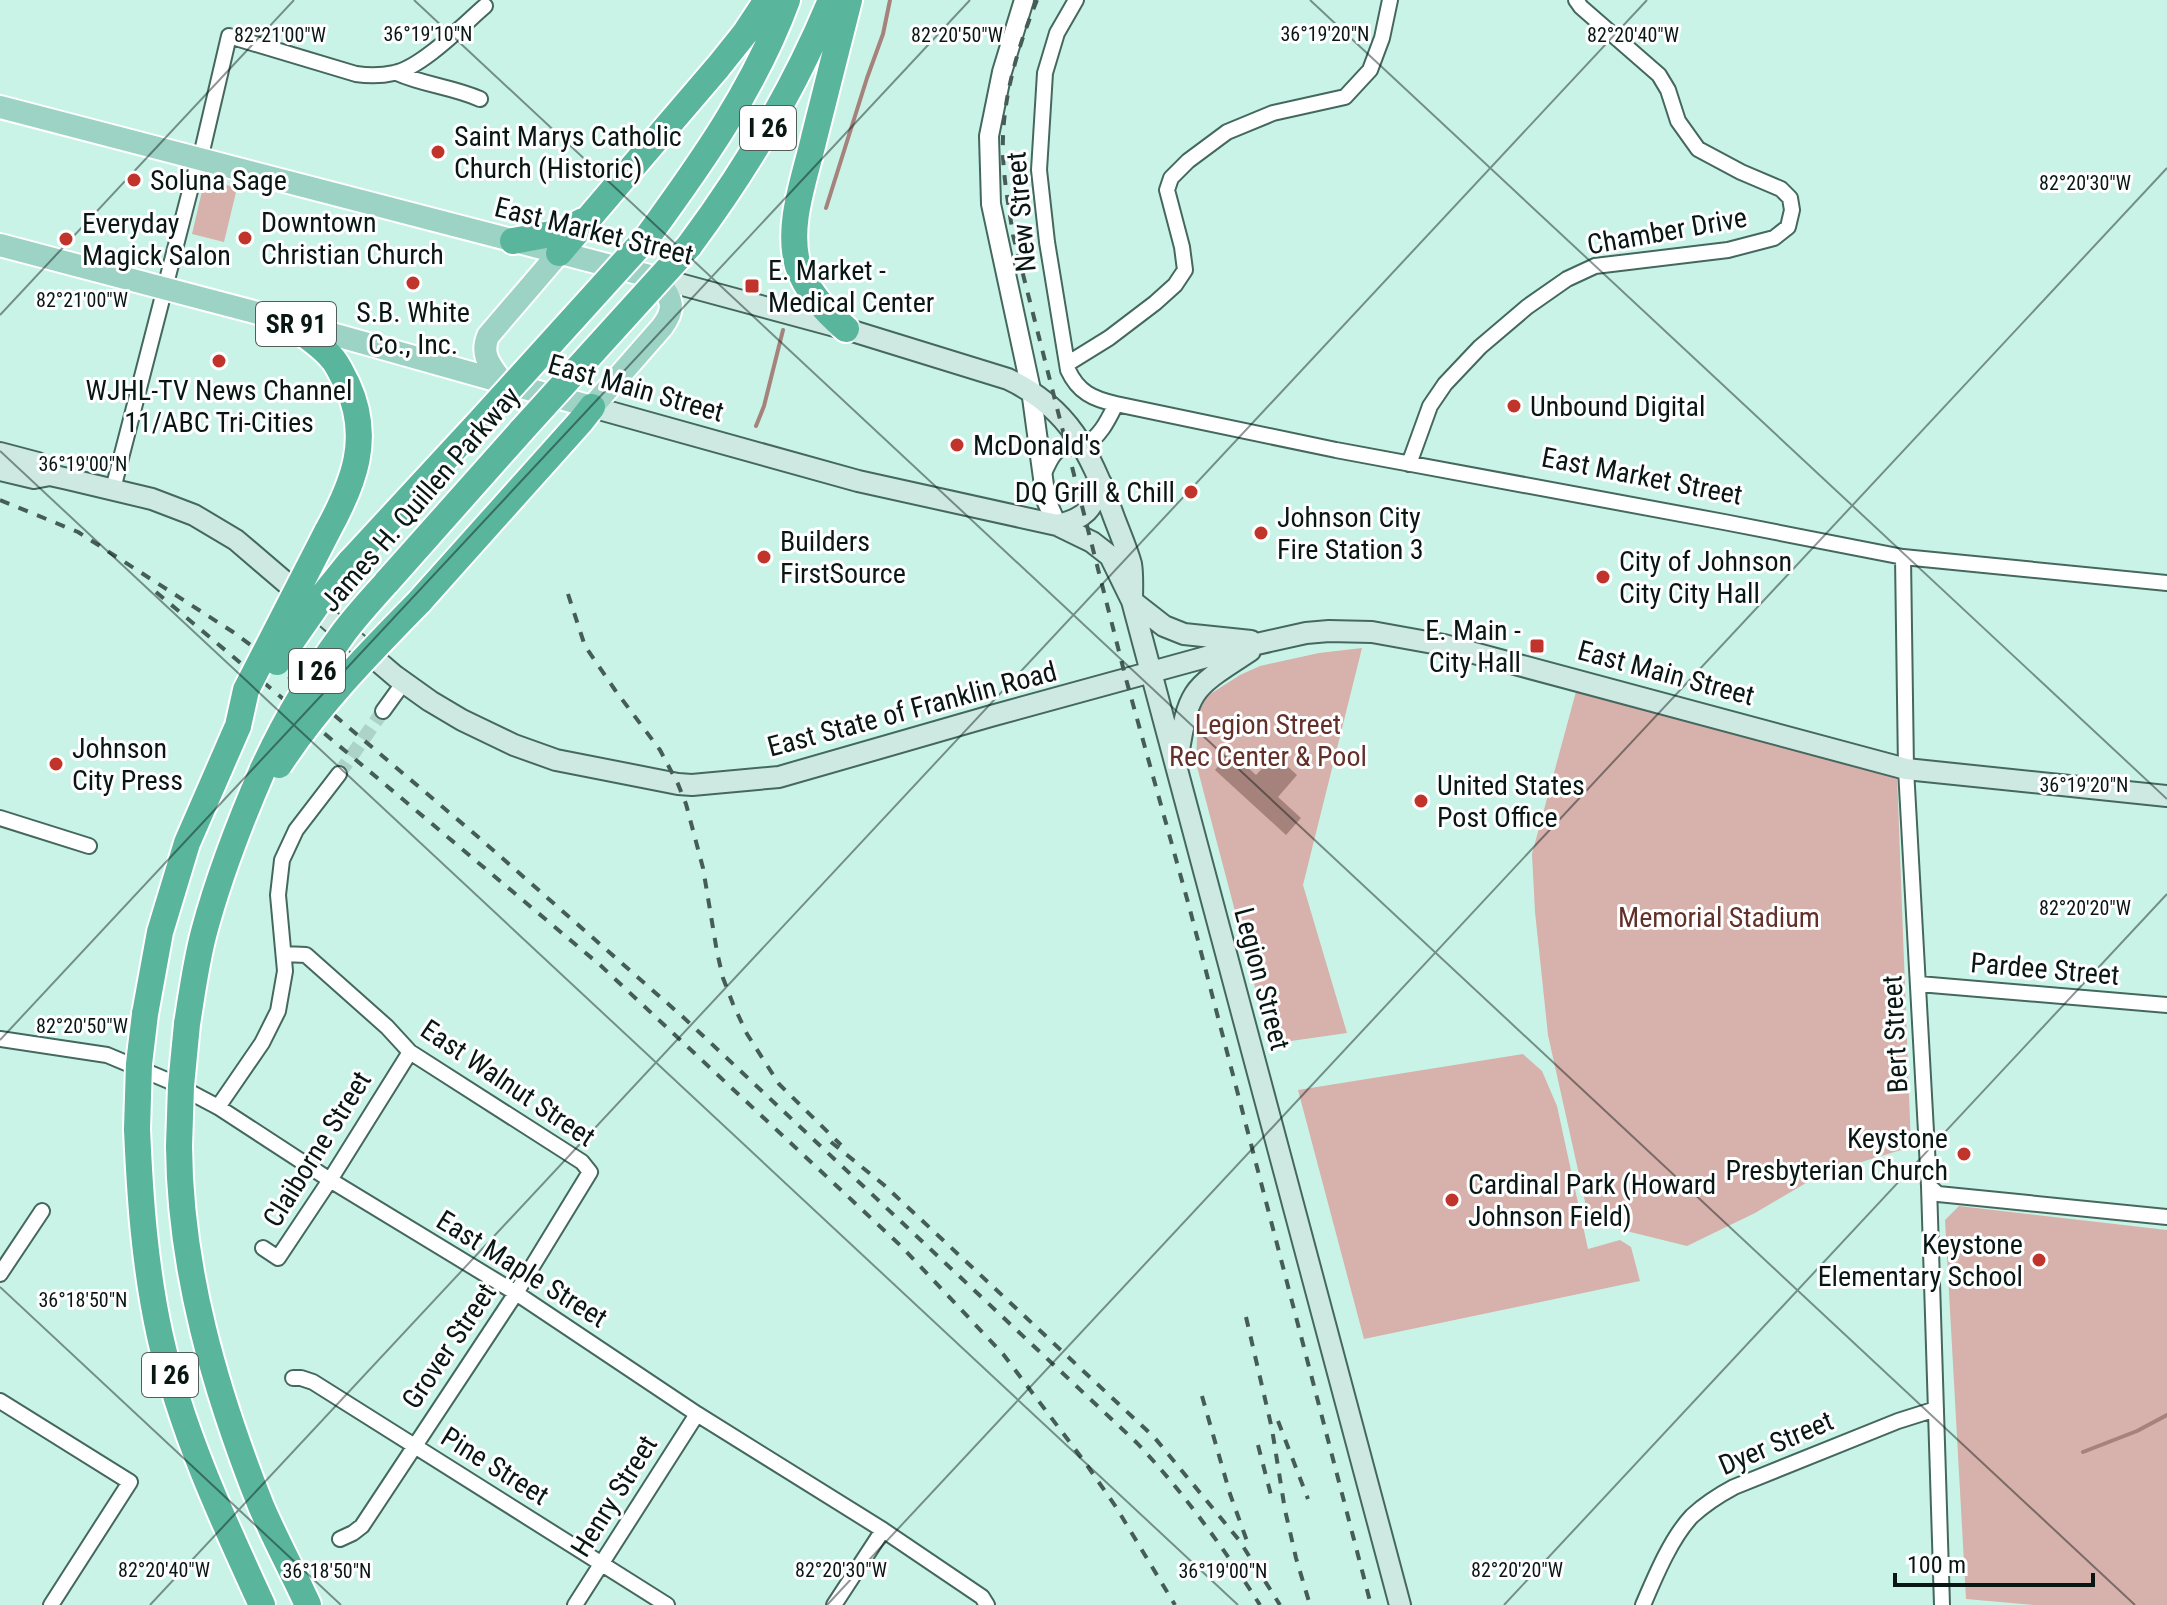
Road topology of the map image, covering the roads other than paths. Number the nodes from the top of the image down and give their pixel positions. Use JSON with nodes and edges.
{"nodes":[{"id":1,"x":767,"y":0,"type":"edge"},
{"id":2,"x":787,"y":0,"type":"edge"},
{"id":3,"x":831,"y":0,"type":"edge"},
{"id":4,"x":849,"y":0,"type":"edge"},
{"id":5,"x":1024,"y":0,"type":"edge"},
{"id":6,"x":1076,"y":0,"type":"edge"},
{"id":7,"x":1390,"y":0,"type":"edge"},
{"id":8,"x":1576,"y":0,"type":"edge"},
{"id":9,"x":485,"y":6,"type":"dead end"},
{"id":10,"x":397,"y":73,"type":"junction"},
{"id":11,"x":480,"y":99,"type":"dead end"},
{"id":12,"x":0,"y":107,"type":"edge"},
{"id":13,"x":199,"y":159,"type":"junction"},
{"id":14,"x":589,"y":217,"type":"junction"},
{"id":15,"x":513,"y":241,"type":"junction"},
{"id":16,"x":0,"y":245,"type":"edge"},
{"id":17,"x":559,"y":253,"type":"junction"},
{"id":18,"x":657,"y":278,"type":"junction"},
{"id":19,"x":165,"y":288,"type":"junction"},
{"id":20,"x":287,"y":322,"type":"junction"},
{"id":21,"x":846,"y":329,"type":"junction"},
{"id":22,"x":1067,"y":364,"type":"junction"},
{"id":23,"x":502,"y":382,"type":"junction"},
{"id":24,"x":1031,"y":390,"type":"junction"},
{"id":25,"x":1113,"y":403,"type":"junction"},
{"id":26,"x":592,"y":407,"type":"junction"},
{"id":27,"x":1083,"y":445,"type":"junction"},
{"id":28,"x":0,"y":453,"type":"edge"},
{"id":29,"x":1409,"y":464,"type":"junction"},
{"id":30,"x":0,"y":470,"type":"edge"},
{"id":31,"x":50,"y":475,"type":"junction"},
{"id":32,"x":1042,"y":478,"type":"junction"},
{"id":33,"x":1101,"y":483,"type":"junction"},
{"id":34,"x":113,"y":489,"type":"junction"},
{"id":35,"x":1057,"y":525,"type":"junction"},
{"id":36,"x":1903,"y":557,"type":"junction"},
{"id":37,"x":2167,"y":583,"type":"edge"},
{"id":38,"x":1132,"y":601,"type":"junction"},
{"id":39,"x":1263,"y":643,"type":"junction"},
{"id":40,"x":1152,"y":673,"type":"junction"},
{"id":41,"x":404,"y":682,"type":"junction"},
{"id":42,"x":383,"y":711,"type":"tunnel mouth"},
{"id":43,"x":233,"y":737,"type":"junction"},
{"id":44,"x":1176,"y":764,"type":"junction"},
{"id":45,"x":270,"y":769,"type":"junction"},
{"id":46,"x":1906,"y":769,"type":"junction"},
{"id":47,"x":339,"y":774,"type":"tunnel mouth"},
{"id":48,"x":2167,"y":796,"type":"edge"},
{"id":49,"x":0,"y":818,"type":"edge"},
{"id":50,"x":89,"y":846,"type":"dead end"},
{"id":51,"x":284,"y":954,"type":"junction"},
{"id":52,"x":1919,"y":984,"type":"junction"},
{"id":53,"x":2167,"y":1005,"type":"edge"},
{"id":54,"x":0,"y":1039,"type":"edge"},
{"id":55,"x":410,"y":1052,"type":"junction"},
{"id":56,"x":218,"y":1107,"type":"junction"},
{"id":57,"x":590,"y":1172,"type":"joint"},
{"id":58,"x":330,"y":1180,"type":"junction"},
{"id":59,"x":1929,"y":1186,"type":"junction"},
{"id":60,"x":42,"y":1211,"type":"dead end"},
{"id":61,"x":2167,"y":1217,"type":"edge"},
{"id":62,"x":263,"y":1248,"type":"dead end"},
{"id":63,"x":6,"y":1256,"type":"edge"},
{"id":64,"x":0,"y":1274,"type":"edge"},
{"id":65,"x":516,"y":1293,"type":"junction"},
{"id":66,"x":293,"y":1378,"type":"dead end"},
{"id":67,"x":0,"y":1401,"type":"edge"},
{"id":68,"x":1936,"y":1409,"type":"junction"},
{"id":69,"x":697,"y":1414,"type":"junction"},
{"id":70,"x":415,"y":1446,"type":"junction"},
{"id":71,"x":883,"y":1530,"type":"junction"},
{"id":72,"x":340,"y":1539,"type":"dead end"},
{"id":73,"x":602,"y":1565,"type":"junction"},
{"id":74,"x":982,"y":1602,"type":"edge"},
{"id":75,"x":51,"y":1605,"type":"edge"},
{"id":76,"x":262,"y":1605,"type":"edge"},
{"id":77,"x":308,"y":1605,"type":"edge"},
{"id":78,"x":575,"y":1605,"type":"edge"},
{"id":79,"x":667,"y":1605,"type":"edge"},
{"id":80,"x":834,"y":1605,"type":"edge"},
{"id":81,"x":1400,"y":1605,"type":"edge"},
{"id":82,"x":1643,"y":1605,"type":"edge"},
{"id":83,"x":1942,"y":1605,"type":"edge"}],
"edges":[{"from":1,"to":14,"type":"highway"},
{"from":2,"to":43,"type":"highway","name":"James H. Quillen Parkway","number":"I 26","bridge":true},
{"from":3,"to":45,"type":"highway","name":"James H. Quillen Parkway","number":"I 26","bridge":true},
{"from":4,"to":21,"type":"highway"},
{"from":5,"to":24,"type":"street"},
{"from":6,"to":22,"type":"street","name":"New Street"},
{"from":7,"to":22,"type":"street"},
{"from":8,"to":29,"type":"street","name":"Chamber Drive"},
{"from":9,"to":10,"type":"street"},
{"from":10,"to":11,"type":"street"},
{"from":10,"to":13,"type":"street"},
{"from":12,"to":13,"type":"main road","name":"East Market Street","number":"SR 91"},
{"from":13,"to":15,"type":"main road","name":"East Market Street","number":"SR 91"},
{"from":13,"to":19,"type":"street"},
{"from":14,"to":15,"type":"highway"},
{"from":14,"to":17,"type":"highway"},
{"from":15,"to":17,"type":"main road","name":"East Market Street","number":"SR 91"},
{"from":16,"to":19,"type":"main road","name":"East Main Street","number":"SR 91"},
{"from":17,"to":18,"type":"main road","name":"East Market Street","number":"SR 91"},
{"from":17,"to":23,"type":"main road"},
{"from":18,"to":21,"type":"main road","name":"East Market Street","number":"SR 91"},
{"from":18,"to":26,"type":"main road"},
{"from":19,"to":20,"type":"main road","name":"East Main Street","number":"SR 91"},
{"from":19,"to":34,"type":"street"},
{"from":20,"to":23,"type":"main road","name":"East Main Street","number":"SR 91"},
{"from":20,"to":43,"type":"highway","bridge":true},
{"from":21,"to":24,"type":"main road","name":"East Market Street","number":"SR 91"},
{"from":22,"to":25,"type":"street","name":"New Street"},
{"from":23,"to":26,"type":"main road","name":"East Main Street","number":"SR 91"},
{"from":24,"to":27,"type":"main road","name":"Legion Street","number":"SR 91"},
{"from":24,"to":32,"type":"street"},
{"from":25,"to":27,"type":"street"},
{"from":25,"to":29,"type":"street","name":"East Market Street"},
{"from":26,"to":35,"type":"main road","name":"East Main Street","number":"SR 91"},
{"from":26,"to":45,"type":"highway","bridge":true},
{"from":27,"to":32,"type":"street"},
{"from":27,"to":33,"type":"main road","name":"Legion Street","number":"SR 91"},
{"from":28,"to":31,"type":"main road"},
{"from":29,"to":36,"type":"street","name":"East Market Street"},
{"from":30,"to":31,"type":"main road"},
{"from":31,"to":34,"type":"main road","name":"East State of Franklin Road"},
{"from":32,"to":35,"type":"street"},
{"from":33,"to":35,"type":"main road"},
{"from":33,"to":38,"type":"main road","name":"Legion Street","number":"SR 91"},
{"from":34,"to":41,"type":"main road","name":"East State of Franklin Road"},
{"from":35,"to":38,"type":"main road","name":"East Main Street","number":"SR 91"},
{"from":36,"to":37,"type":"street","name":"East Market Street"},
{"from":36,"to":46,"type":"street","name":"Bert Street"},
{"from":38,"to":39,"type":"main road"},
{"from":38,"to":40,"type":"main road","name":"Legion Street","number":"SR 91"},
{"from":39,"to":40,"type":"main road","name":"East Main Street"},
{"from":39,"to":44,"type":"main road"},
{"from":39,"to":46,"type":"main road","name":"East Main Street"},
{"from":40,"to":41,"type":"main road","name":"East State of Franklin Road"},
{"from":40,"to":44,"type":"main road","name":"Legion Street"},
{"from":41,"to":42,"type":"street"},
{"from":43,"to":76,"type":"highway","name":"James H. Quillen Parkway","number":"I 26","bridge":true},
{"from":44,"to":81,"type":"main road","name":"Legion Street"},
{"from":45,"to":77,"type":"highway","number":"I 26","bridge":true},
{"from":46,"to":48,"type":"main road","name":"East Main Street"},
{"from":46,"to":52,"type":"street","name":"Bert Street"},
{"from":47,"to":51,"type":"street"},
{"from":49,"to":50,"type":"street"},
{"from":51,"to":55,"type":"street","name":"East Walnut Street"},
{"from":51,"to":56,"type":"street"},
{"from":52,"to":53,"type":"street","name":"Pardee Street"},
{"from":52,"to":59,"type":"street","name":"Bert Street"},
{"from":54,"to":56,"type":"street","name":"East Maple Street"},
{"from":55,"to":57,"type":"street","name":"East Walnut Street"},
{"from":55,"to":58,"type":"street","name":"Claiborne Street"},
{"from":56,"to":58,"type":"street","name":"East Maple Street"},
{"from":57,"to":65,"type":"street","name":"Grover Street"},
{"from":58,"to":62,"type":"street","name":"Claiborne Street"},
{"from":58,"to":65,"type":"street","name":"East Maple Street"},
{"from":59,"to":61,"type":"street"},
{"from":59,"to":68,"type":"street","name":"Bert Street"},
{"from":60,"to":63,"type":"street"},
{"from":63,"to":64,"type":"street"},
{"from":65,"to":69,"type":"street","name":"East Maple Street"},
{"from":65,"to":70,"type":"street","name":"Grover Street"},
{"from":66,"to":70,"type":"street","name":"Pine Street"},
{"from":67,"to":75,"type":"street"},
{"from":68,"to":82,"type":"street","name":"Dyer Street"},
{"from":68,"to":83,"type":"street","name":"Bert Street"},
{"from":69,"to":71,"type":"street","name":"East Maple Street"},
{"from":69,"to":73,"type":"street","name":"Henry Street"},
{"from":70,"to":72,"type":"street","name":"Grover Street"},
{"from":70,"to":73,"type":"street","name":"Pine Street"},
{"from":71,"to":74,"type":"street","name":"East Maple Street"},
{"from":71,"to":80,"type":"street"},
{"from":73,"to":78,"type":"street","name":"Henry Street"},
{"from":73,"to":79,"type":"street","name":"Pine Street"}]}
